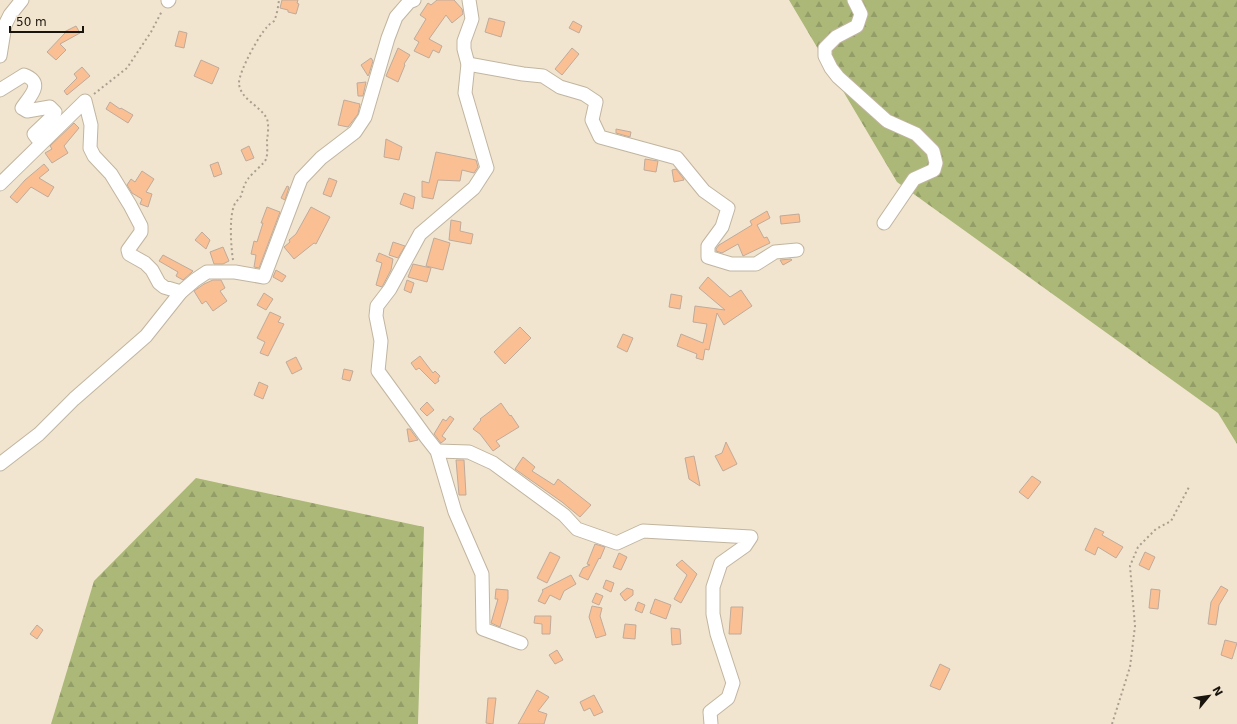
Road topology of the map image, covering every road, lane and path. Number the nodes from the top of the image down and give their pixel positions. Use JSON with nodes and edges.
{"nodes":[{"id":1,"x":22,"y":0,"type":"edge"},
{"id":2,"x":168,"y":0,"type":"edge"},
{"id":3,"x":279,"y":0,"type":"edge"},
{"id":4,"x":414,"y":0,"type":"edge"},
{"id":5,"x":469,"y":0,"type":"edge"},
{"id":6,"x":854,"y":0,"type":"edge"},
{"id":7,"x":0,"y":56,"type":"edge"},
{"id":8,"x":468,"y":64,"type":"junction"},
{"id":9,"x":0,"y":90,"type":"edge"},
{"id":10,"x":85,"y":101,"type":"junction"},
{"id":11,"x":62,"y":123,"type":"junction"},
{"id":12,"x":0,"y":184,"type":"edge"},
{"id":13,"x":884,"y":223,"type":"dead end"},
{"id":14,"x":797,"y":250,"type":"dead end"},
{"id":15,"x":235,"y":272,"type":"junction"},
{"id":16,"x":181,"y":292,"type":"junction"},
{"id":17,"x":437,"y":451,"type":"junction"},
{"id":18,"x":0,"y":464,"type":"edge"},
{"id":19,"x":1189,"y":487,"type":"dead end"},
{"id":20,"x":522,"y":643,"type":"dead end"},
{"id":21,"x":711,"y":724,"type":"edge"},
{"id":22,"x":1112,"y":724,"type":"edge"}],
"edges":[{"from":1,"to":7,"type":"street"},
{"from":2,"to":10,"type":"path"},
{"from":3,"to":15,"type":"path"},
{"from":4,"to":15,"type":"street"},
{"from":5,"to":8,"type":"street"},
{"from":6,"to":13,"type":"street"},
{"from":8,"to":14,"type":"street"},
{"from":8,"to":17,"type":"street"},
{"from":9,"to":11,"type":"street"},
{"from":10,"to":11,"type":"street"},
{"from":10,"to":16,"type":"street"},
{"from":11,"to":12,"type":"street"},
{"from":15,"to":16,"type":"street"},
{"from":16,"to":18,"type":"street"},
{"from":17,"to":20,"type":"street"},
{"from":17,"to":21,"type":"street"},
{"from":19,"to":22,"type":"path"}]}
